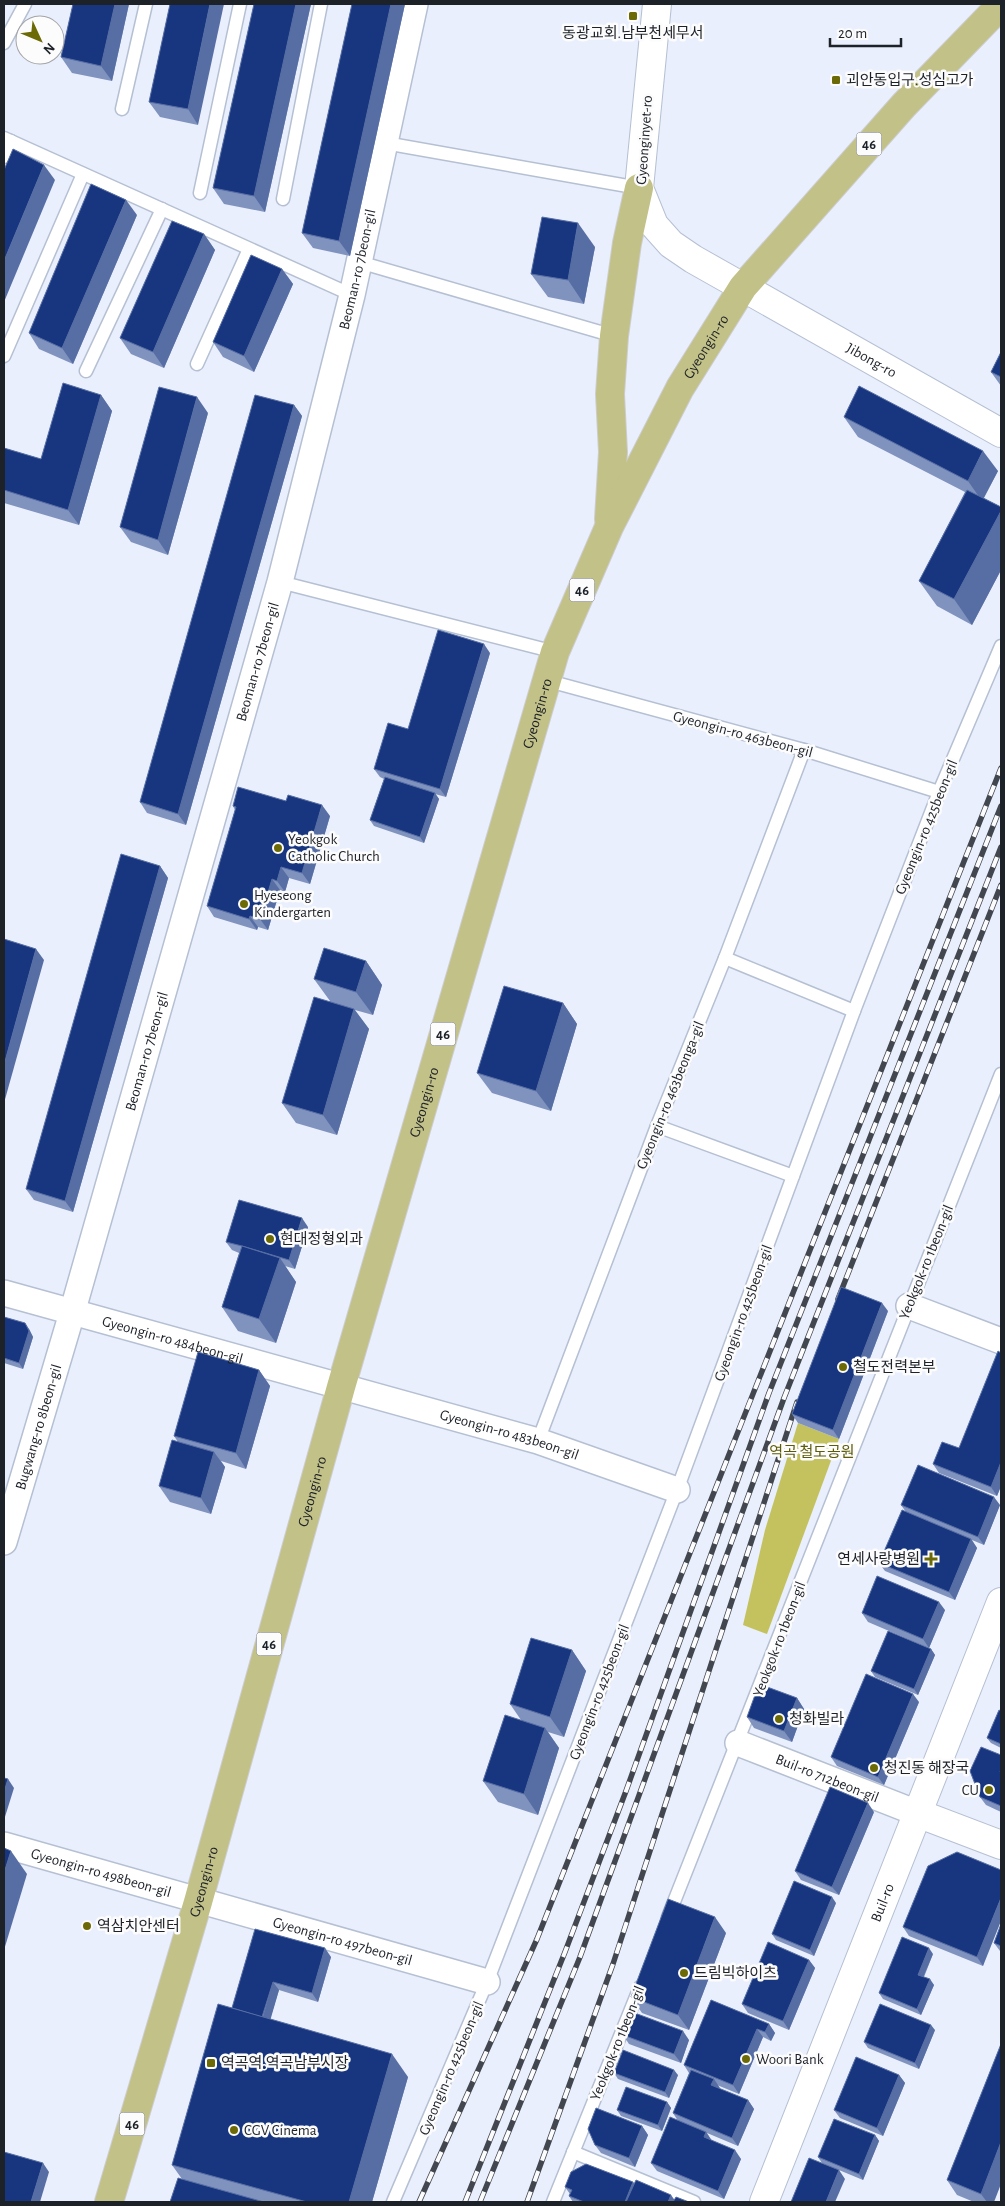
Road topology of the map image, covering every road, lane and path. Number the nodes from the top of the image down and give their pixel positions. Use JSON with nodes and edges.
{"nodes":[{"id":1,"x":25,"y":4,"type":"edge"},
{"id":2,"x":146,"y":4,"type":"edge"},
{"id":3,"x":240,"y":4,"type":"edge"},
{"id":4,"x":321,"y":4,"type":"edge"},
{"id":5,"x":415,"y":4,"type":"edge"},
{"id":6,"x":657,"y":4,"type":"edge"},
{"id":7,"x":1001,"y":5,"type":"edge"},
{"id":8,"x":4,"y":43,"type":"edge"},
{"id":9,"x":122,"y":109,"type":"dead end"},
{"id":10,"x":7,"y":139,"type":"edge"},
{"id":11,"x":385,"y":143,"type":"junction"},
{"id":12,"x":4,"y":157,"type":"edge"},
{"id":13,"x":83,"y":174,"type":"junction"},
{"id":14,"x":638,"y":188,"type":"junction"},
{"id":15,"x":200,"y":193,"type":"dead end"},
{"id":16,"x":283,"y":199,"type":"dead end"},
{"id":17,"x":162,"y":209,"type":"junction"},
{"id":18,"x":248,"y":248,"type":"junction"},
{"id":19,"x":359,"y":262,"type":"junction"},
{"id":20,"x":743,"y":287,"type":"junction"},
{"id":21,"x":352,"y":295,"type":"junction"},
{"id":22,"x":614,"y":336,"type":"junction"},
{"id":23,"x":4,"y":356,"type":"edge"},
{"id":24,"x":196,"y":364,"type":"dead end"},
{"id":25,"x":86,"y":371,"type":"dead end"},
{"id":26,"x":1001,"y":434,"type":"edge"},
{"id":27,"x":609,"y":527,"type":"junction"},
{"id":28,"x":280,"y":582,"type":"junction"},
{"id":29,"x":1001,"y":646,"type":"edge"},
{"id":30,"x":555,"y":652,"type":"junction"},
{"id":31,"x":545,"y":680,"type":"junction"},
{"id":32,"x":804,"y":750,"type":"junction"},
{"id":33,"x":939,"y":792,"type":"junction"},
{"id":34,"x":725,"y":958,"type":"junction"},
{"id":35,"x":854,"y":1010,"type":"junction"},
{"id":36,"x":1001,"y":1074,"type":"edge"},
{"id":37,"x":657,"y":1126,"type":"junction"},
{"id":38,"x":793,"y":1176,"type":"junction"},
{"id":39,"x":4,"y":1293,"type":"edge"},
{"id":40,"x":908,"y":1306,"type":"junction"},
{"id":41,"x":72,"y":1313,"type":"junction"},
{"id":42,"x":1001,"y":1341,"type":"edge"},
{"id":43,"x":341,"y":1387,"type":"junction"},
{"id":44,"x":538,"y":1441,"type":"junction"},
{"id":45,"x":677,"y":1490,"type":"junction"},
{"id":46,"x":4,"y":1542,"type":"edge"},
{"id":47,"x":1001,"y":1602,"type":"edge"},
{"id":48,"x":738,"y":1743,"type":"junction"},
{"id":49,"x":917,"y":1813,"type":"junction"},
{"id":50,"x":1001,"y":1844,"type":"edge"},
{"id":51,"x":4,"y":1845,"type":"edge"},
{"id":52,"x":198,"y":1902,"type":"junction"},
{"id":53,"x":665,"y":1925,"type":"edge"},
{"id":54,"x":646,"y":1970,"type":"edge"},
{"id":55,"x":487,"y":1982,"type":"junction"},
{"id":56,"x":573,"y":2152,"type":"junction"},
{"id":57,"x":109,"y":2202,"type":"edge"},
{"id":58,"x":394,"y":2202,"type":"edge"},
{"id":59,"x":553,"y":2202,"type":"edge"},
{"id":60,"x":694,"y":2202,"type":"edge"},
{"id":61,"x":764,"y":2202,"type":"edge"}],
"edges":[{"from":1,"to":8,"type":"lane"},
{"from":2,"to":9,"type":"lane"},
{"from":3,"to":15,"type":"lane"},
{"from":4,"to":16,"type":"lane"},
{"from":5,"to":11,"type":"street","name":"Beoman-ro 7beon-gil"},
{"from":6,"to":14,"type":"street","name":"Gyeonginyet-ro"},
{"from":7,"to":20,"type":"main road","name":"Gyeongin-ro","number":"46"},
{"from":10,"to":12,"type":"lane"},
{"from":10,"to":13,"type":"lane"},
{"from":11,"to":14,"type":"lane"},
{"from":11,"to":19,"type":"street","name":"Beoman-ro 7beon-gil"},
{"from":13,"to":17,"type":"lane"},
{"from":13,"to":23,"type":"lane"},
{"from":14,"to":20,"type":"street","name":"Gyeonginyet-ro"},
{"from":14,"to":22,"type":"main road"},
{"from":17,"to":18,"type":"lane"},
{"from":17,"to":25,"type":"lane"},
{"from":18,"to":21,"type":"lane"},
{"from":18,"to":24,"type":"lane"},
{"from":19,"to":21,"type":"street","name":"Beoman-ro 7beon-gil"},
{"from":19,"to":22,"type":"lane"},
{"from":20,"to":26,"type":"street","name":"Jibong-ro"},
{"from":20,"to":27,"type":"main road","name":"Gyeongin-ro","number":"46"},
{"from":21,"to":28,"type":"street","name":"Beoman-ro 7beon-gil"},
{"from":22,"to":27,"type":"main road"},
{"from":27,"to":30,"type":"main road","name":"Gyeongin-ro","number":"46"},
{"from":28,"to":30,"type":"lane"},
{"from":28,"to":41,"type":"street","name":"Beoman-ro 7beon-gil"},
{"from":29,"to":33,"type":"lane","name":"Gyeongin-ro 425beon-gil"},
{"from":30,"to":31,"type":"main road","name":"Gyeongin-ro","number":"46"},
{"from":31,"to":32,"type":"lane","name":"Gyeongin-ro 463beon-gil"},
{"from":31,"to":43,"type":"main road","name":"Gyeongin-ro","number":"46"},
{"from":32,"to":33,"type":"lane","name":"Gyeongin-ro 463beon-gil"},
{"from":32,"to":34,"type":"lane","name":"Gyeongin-ro 463beonga-gil"},
{"from":33,"to":35,"type":"lane","name":"Gyeongin-ro 425beon-gil"},
{"from":34,"to":35,"type":"lane"},
{"from":34,"to":37,"type":"lane","name":"Gyeongin-ro 463beonga-gil"},
{"from":35,"to":38,"type":"lane","name":"Gyeongin-ro 425beon-gil"},
{"from":36,"to":40,"type":"lane","name":"Yeokgok-ro 1beon-gil"},
{"from":37,"to":38,"type":"lane"},
{"from":37,"to":44,"type":"lane","name":"Gyeongin-ro 463beonga-gil"},
{"from":38,"to":45,"type":"lane","name":"Gyeongin-ro 425beon-gil"},
{"from":39,"to":41,"type":"street","name":"Gyeongin-ro 484beon-gil"},
{"from":40,"to":42,"type":"street"},
{"from":40,"to":48,"type":"lane","name":"Yeokgok-ro 1beon-gil"},
{"from":41,"to":43,"type":"street","name":"Gyeongin-ro 484beon-gil"},
{"from":41,"to":46,"type":"street","name":"Bugwang-ro 8beon-gil"},
{"from":43,"to":44,"type":"street","name":"Gyeongin-ro 483beon-gil"},
{"from":43,"to":52,"type":"main road","name":"Gyeongin-ro","number":"46"},
{"from":44,"to":45,"type":"street","name":"Gyeongin-ro 483beon-gil"},
{"from":45,"to":55,"type":"lane","name":"Gyeongin-ro 425beon-gil"},
{"from":47,"to":49,"type":"street","name":"Buil-ro"},
{"from":48,"to":49,"type":"street","name":"Buil-ro 712beon-gil"},
{"from":48,"to":53,"type":"lane","name":"Yeokgok-ro 1beon-gil"},
{"from":49,"to":50,"type":"street"},
{"from":49,"to":61,"type":"street","name":"Buil-ro"},
{"from":51,"to":52,"type":"street","name":"Gyeongin-ro 498beon-gil"},
{"from":52,"to":55,"type":"street","name":"Gyeongin-ro 497beon-gil"},
{"from":52,"to":57,"type":"main road","name":"Gyeongin-ro","number":"46"},
{"from":54,"to":56,"type":"lane","name":"Yeokgok-ro 1beon-gil"},
{"from":55,"to":58,"type":"lane","name":"Gyeongin-ro 425beon-gil"},
{"from":56,"to":59,"type":"lane","name":"Yeokgok-ro 1beon-gil"},
{"from":56,"to":60,"type":"lane"}]}
